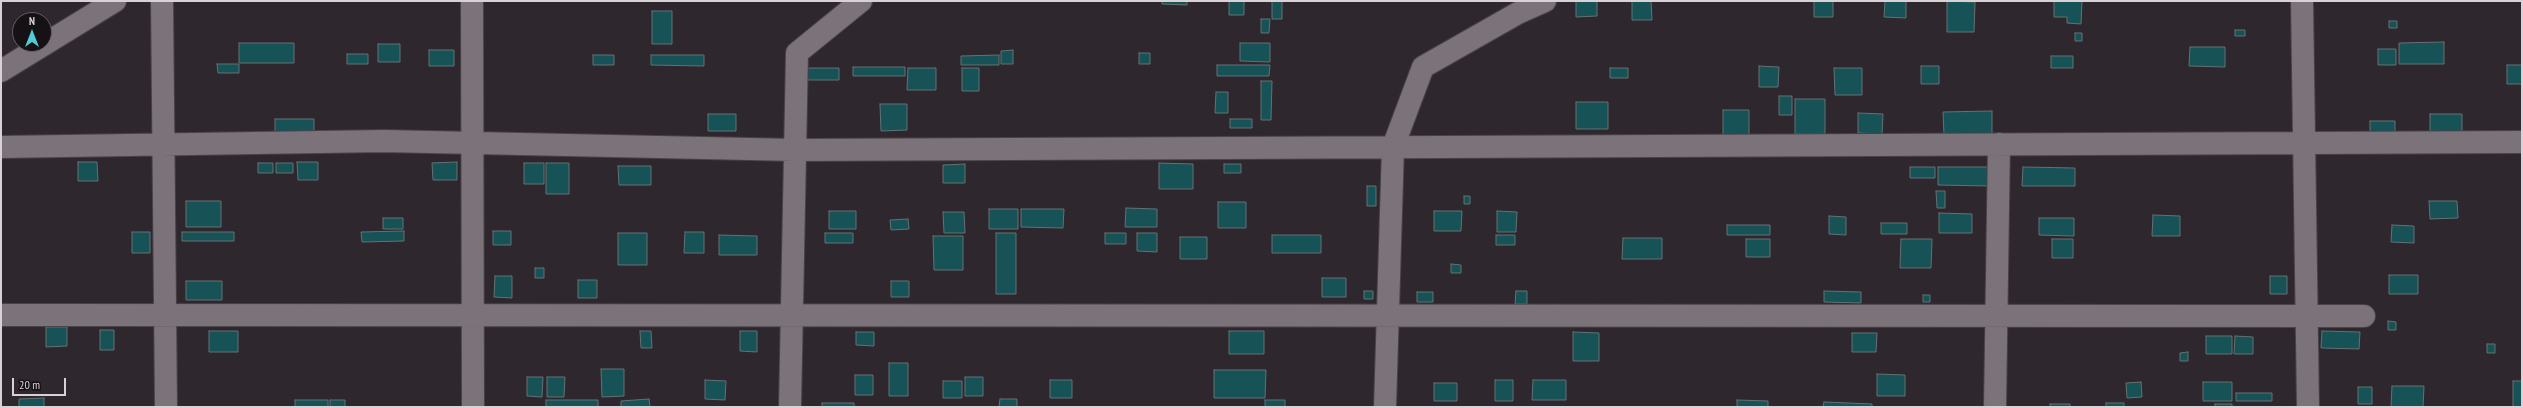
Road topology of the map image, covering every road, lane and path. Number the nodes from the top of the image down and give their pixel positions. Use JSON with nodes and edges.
{"nodes":[{"id":1,"x":115,"y":1,"type":"edge"},
{"id":2,"x":162,"y":1,"type":"edge"},
{"id":3,"x":472,"y":1,"type":"edge"},
{"id":4,"x":861,"y":1,"type":"edge"},
{"id":5,"x":1545,"y":1,"type":"edge"},
{"id":6,"x":2302,"y":1,"type":"edge"},
{"id":7,"x":1,"y":71,"type":"edge"},
{"id":8,"x":2304,"y":142,"type":"junction"},
{"id":9,"x":2522,"y":142,"type":"edge"},
{"id":10,"x":472,"y":143,"type":"junction"},
{"id":11,"x":164,"y":144,"type":"junction"},
{"id":12,"x":1998,"y":144,"type":"junction"},
{"id":13,"x":1,"y":147,"type":"edge"},
{"id":14,"x":1393,"y":147,"type":"junction"},
{"id":15,"x":795,"y":150,"type":"junction"},
{"id":16,"x":1,"y":315,"type":"edge"},
{"id":17,"x":165,"y":315,"type":"junction"},
{"id":18,"x":472,"y":315,"type":"junction"},
{"id":19,"x":792,"y":315,"type":"junction"},
{"id":20,"x":1388,"y":316,"type":"junction"},
{"id":21,"x":1996,"y":316,"type":"junction"},
{"id":22,"x":2307,"y":316,"type":"junction"},
{"id":23,"x":2364,"y":316,"type":"dead end"},
{"id":24,"x":166,"y":407,"type":"edge"},
{"id":25,"x":472,"y":407,"type":"edge"},
{"id":26,"x":790,"y":407,"type":"edge"},
{"id":27,"x":1385,"y":407,"type":"edge"},
{"id":28,"x":1995,"y":407,"type":"edge"},
{"id":29,"x":2308,"y":407,"type":"edge"}],
"edges":[{"from":1,"to":7,"type":"street"},
{"from":2,"to":11,"type":"street"},
{"from":3,"to":10,"type":"street"},
{"from":4,"to":15,"type":"street"},
{"from":5,"to":14,"type":"street"},
{"from":6,"to":8,"type":"street"},
{"from":8,"to":9,"type":"street"},
{"from":8,"to":12,"type":"street"},
{"from":8,"to":22,"type":"street"},
{"from":10,"to":11,"type":"street"},
{"from":10,"to":15,"type":"street"},
{"from":10,"to":18,"type":"street"},
{"from":11,"to":13,"type":"street"},
{"from":11,"to":17,"type":"street"},
{"from":12,"to":14,"type":"street"},
{"from":12,"to":21,"type":"street"},
{"from":14,"to":15,"type":"street"},
{"from":14,"to":20,"type":"street"},
{"from":15,"to":19,"type":"street"},
{"from":16,"to":17,"type":"street"},
{"from":17,"to":18,"type":"street"},
{"from":17,"to":24,"type":"street"},
{"from":18,"to":19,"type":"street"},
{"from":18,"to":25,"type":"street"},
{"from":19,"to":20,"type":"street"},
{"from":19,"to":26,"type":"street"},
{"from":20,"to":21,"type":"street"},
{"from":20,"to":27,"type":"street"},
{"from":21,"to":22,"type":"street"},
{"from":21,"to":28,"type":"street"},
{"from":22,"to":23,"type":"street"},
{"from":22,"to":29,"type":"street"}]}
